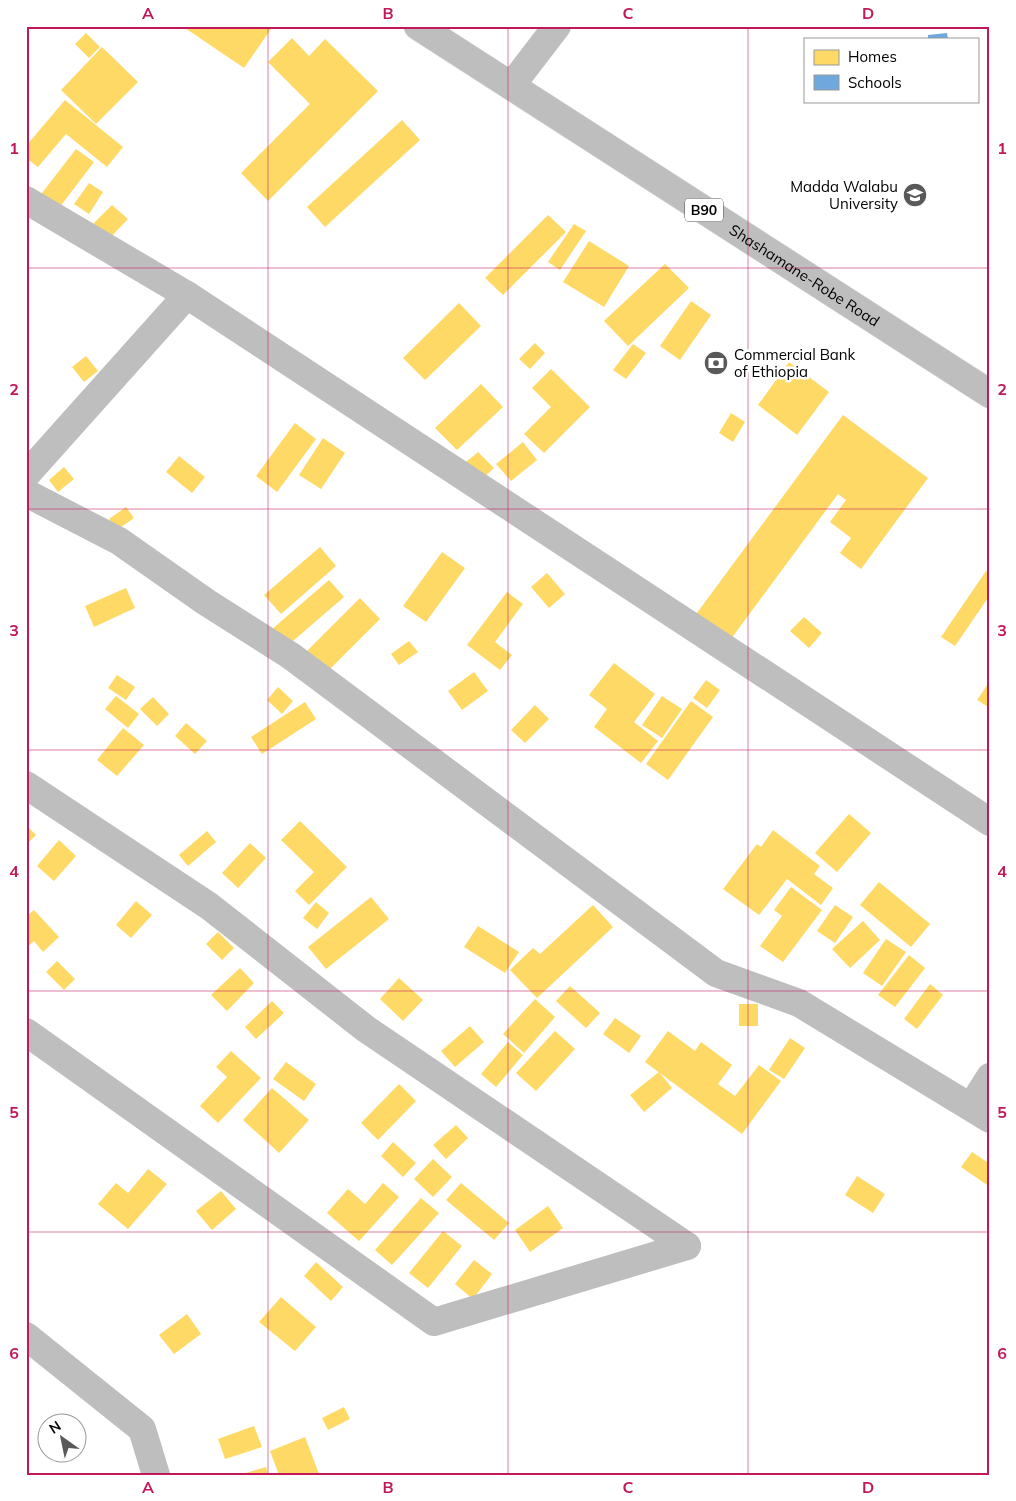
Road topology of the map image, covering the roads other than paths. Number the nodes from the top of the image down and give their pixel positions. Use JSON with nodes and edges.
{"nodes":[{"id":1,"x":418,"y":26,"type":"edge"},
{"id":2,"x":557,"y":26,"type":"edge"},
{"id":3,"x":512,"y":86,"type":"junction"},
{"id":4,"x":26,"y":200,"type":"edge"},
{"id":5,"x":187,"y":295,"type":"junction"},
{"id":6,"x":990,"y":394,"type":"edge"},
{"id":7,"x":26,"y":475,"type":"edge"},
{"id":8,"x":26,"y":493,"type":"edge"},
{"id":9,"x":26,"y":785,"type":"edge"},
{"id":10,"x":990,"y":822,"type":"edge"},
{"id":11,"x":26,"y":1032,"type":"edge"},
{"id":12,"x":990,"y":1077,"type":"edge"},
{"id":13,"x":980,"y":1113,"type":"edge"},
{"id":14,"x":26,"y":1336,"type":"edge"},
{"id":15,"x":156,"y":1475,"type":"edge"}],
"edges":[{"from":1,"to":3,"type":"street","name":"Shashamane-Robe Road","number":"B90"},
{"from":2,"to":3,"type":"street"},
{"from":3,"to":6,"type":"street","name":"Shashamane-Robe Road","number":"B90"},
{"from":4,"to":5,"type":"street"},
{"from":5,"to":7,"type":"street"},
{"from":5,"to":10,"type":"street"},
{"from":8,"to":13,"type":"street"},
{"from":9,"to":11,"type":"street"},
{"from":12,"to":13,"type":"street"},
{"from":14,"to":15,"type":"street"}]}
